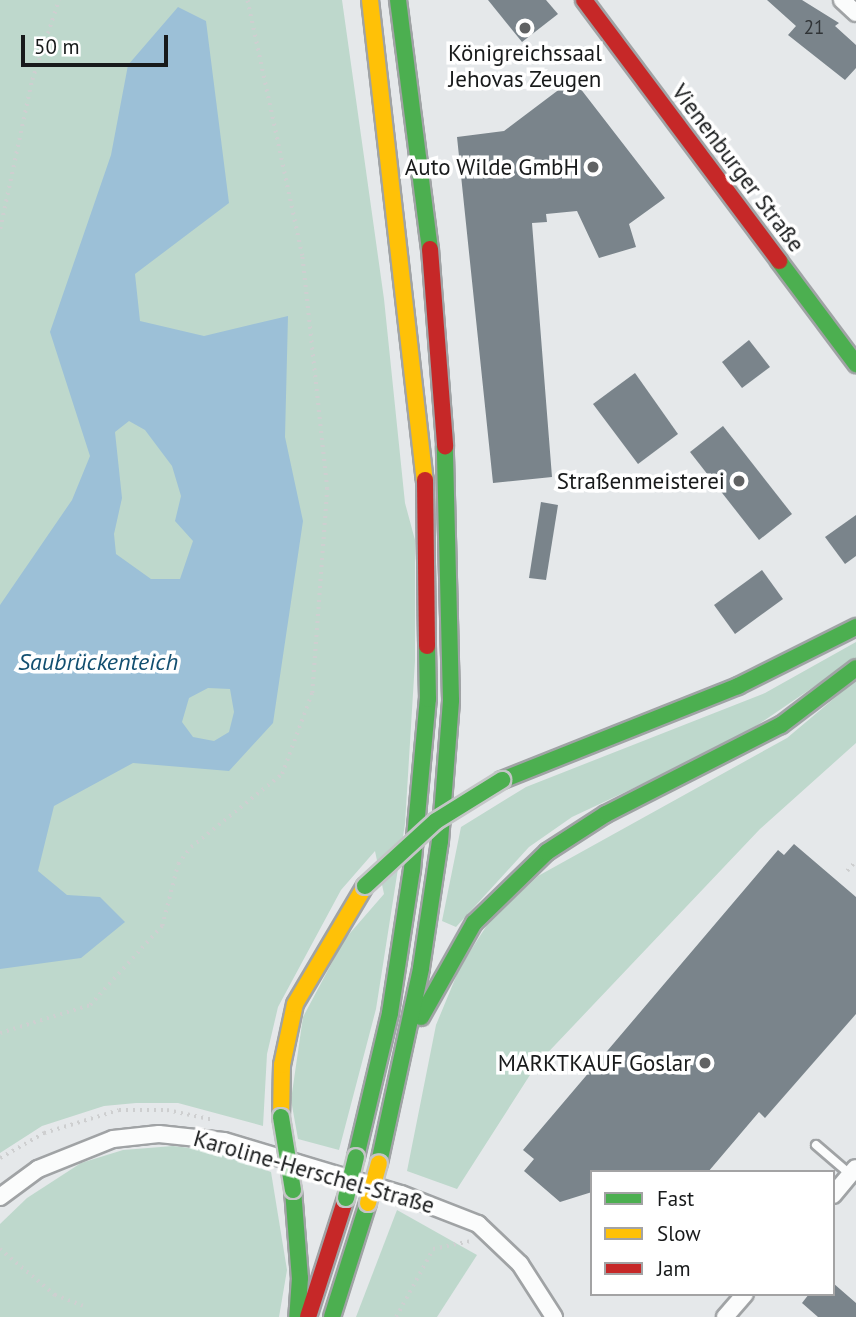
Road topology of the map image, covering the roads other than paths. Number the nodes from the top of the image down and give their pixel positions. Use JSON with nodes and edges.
{"nodes":[{"id":1,"x":370,"y":0,"type":"edge"},
{"id":2,"x":398,"y":0,"type":"edge"},
{"id":3,"x":584,"y":0,"type":"edge"},
{"id":4,"x":842,"y":0,"type":"edge"},
{"id":5,"x":856,"y":13,"type":"edge"},
{"id":6,"x":856,"y":364,"type":"edge"},
{"id":7,"x":856,"y":628,"type":"edge"},
{"id":8,"x":856,"y":668,"type":"edge"},
{"id":9,"x":408,"y":1041,"type":"junction"},
{"id":10,"x":816,"y":1145,"type":"dead end"},
{"id":11,"x":853,"y":1171,"type":"edge"},
{"id":12,"x":835,"y":1193,"type":"edge"},
{"id":13,"x":0,"y":1196,"type":"edge"},
{"id":14,"x":743,"y":1296,"type":"edge"},
{"id":15,"x":297,"y":1317,"type":"edge"},
{"id":16,"x":308,"y":1317,"type":"edge"},
{"id":17,"x":332,"y":1317,"type":"edge"},
{"id":18,"x":554,"y":1317,"type":"edge"},
{"id":19,"x":725,"y":1317,"type":"edge"}],
"edges":[{"from":1,"to":16,"type":"main road","bridge":true},
{"from":2,"to":9,"type":"main road"},
{"from":3,"to":6,"type":"main road","name":"Vienenburger Straße"},
{"from":4,"to":5,"type":"street"},
{"from":7,"to":15,"type":"main road","bridge":true},
{"from":8,"to":9,"type":"main road"},
{"from":9,"to":17,"type":"main road","bridge":true},
{"from":10,"to":11,"type":"lane"},
{"from":11,"to":12,"type":"street"},
{"from":13,"to":18,"type":"street","name":"Karoline-Herschel-Straße"},
{"from":14,"to":19,"type":"street"}]}
